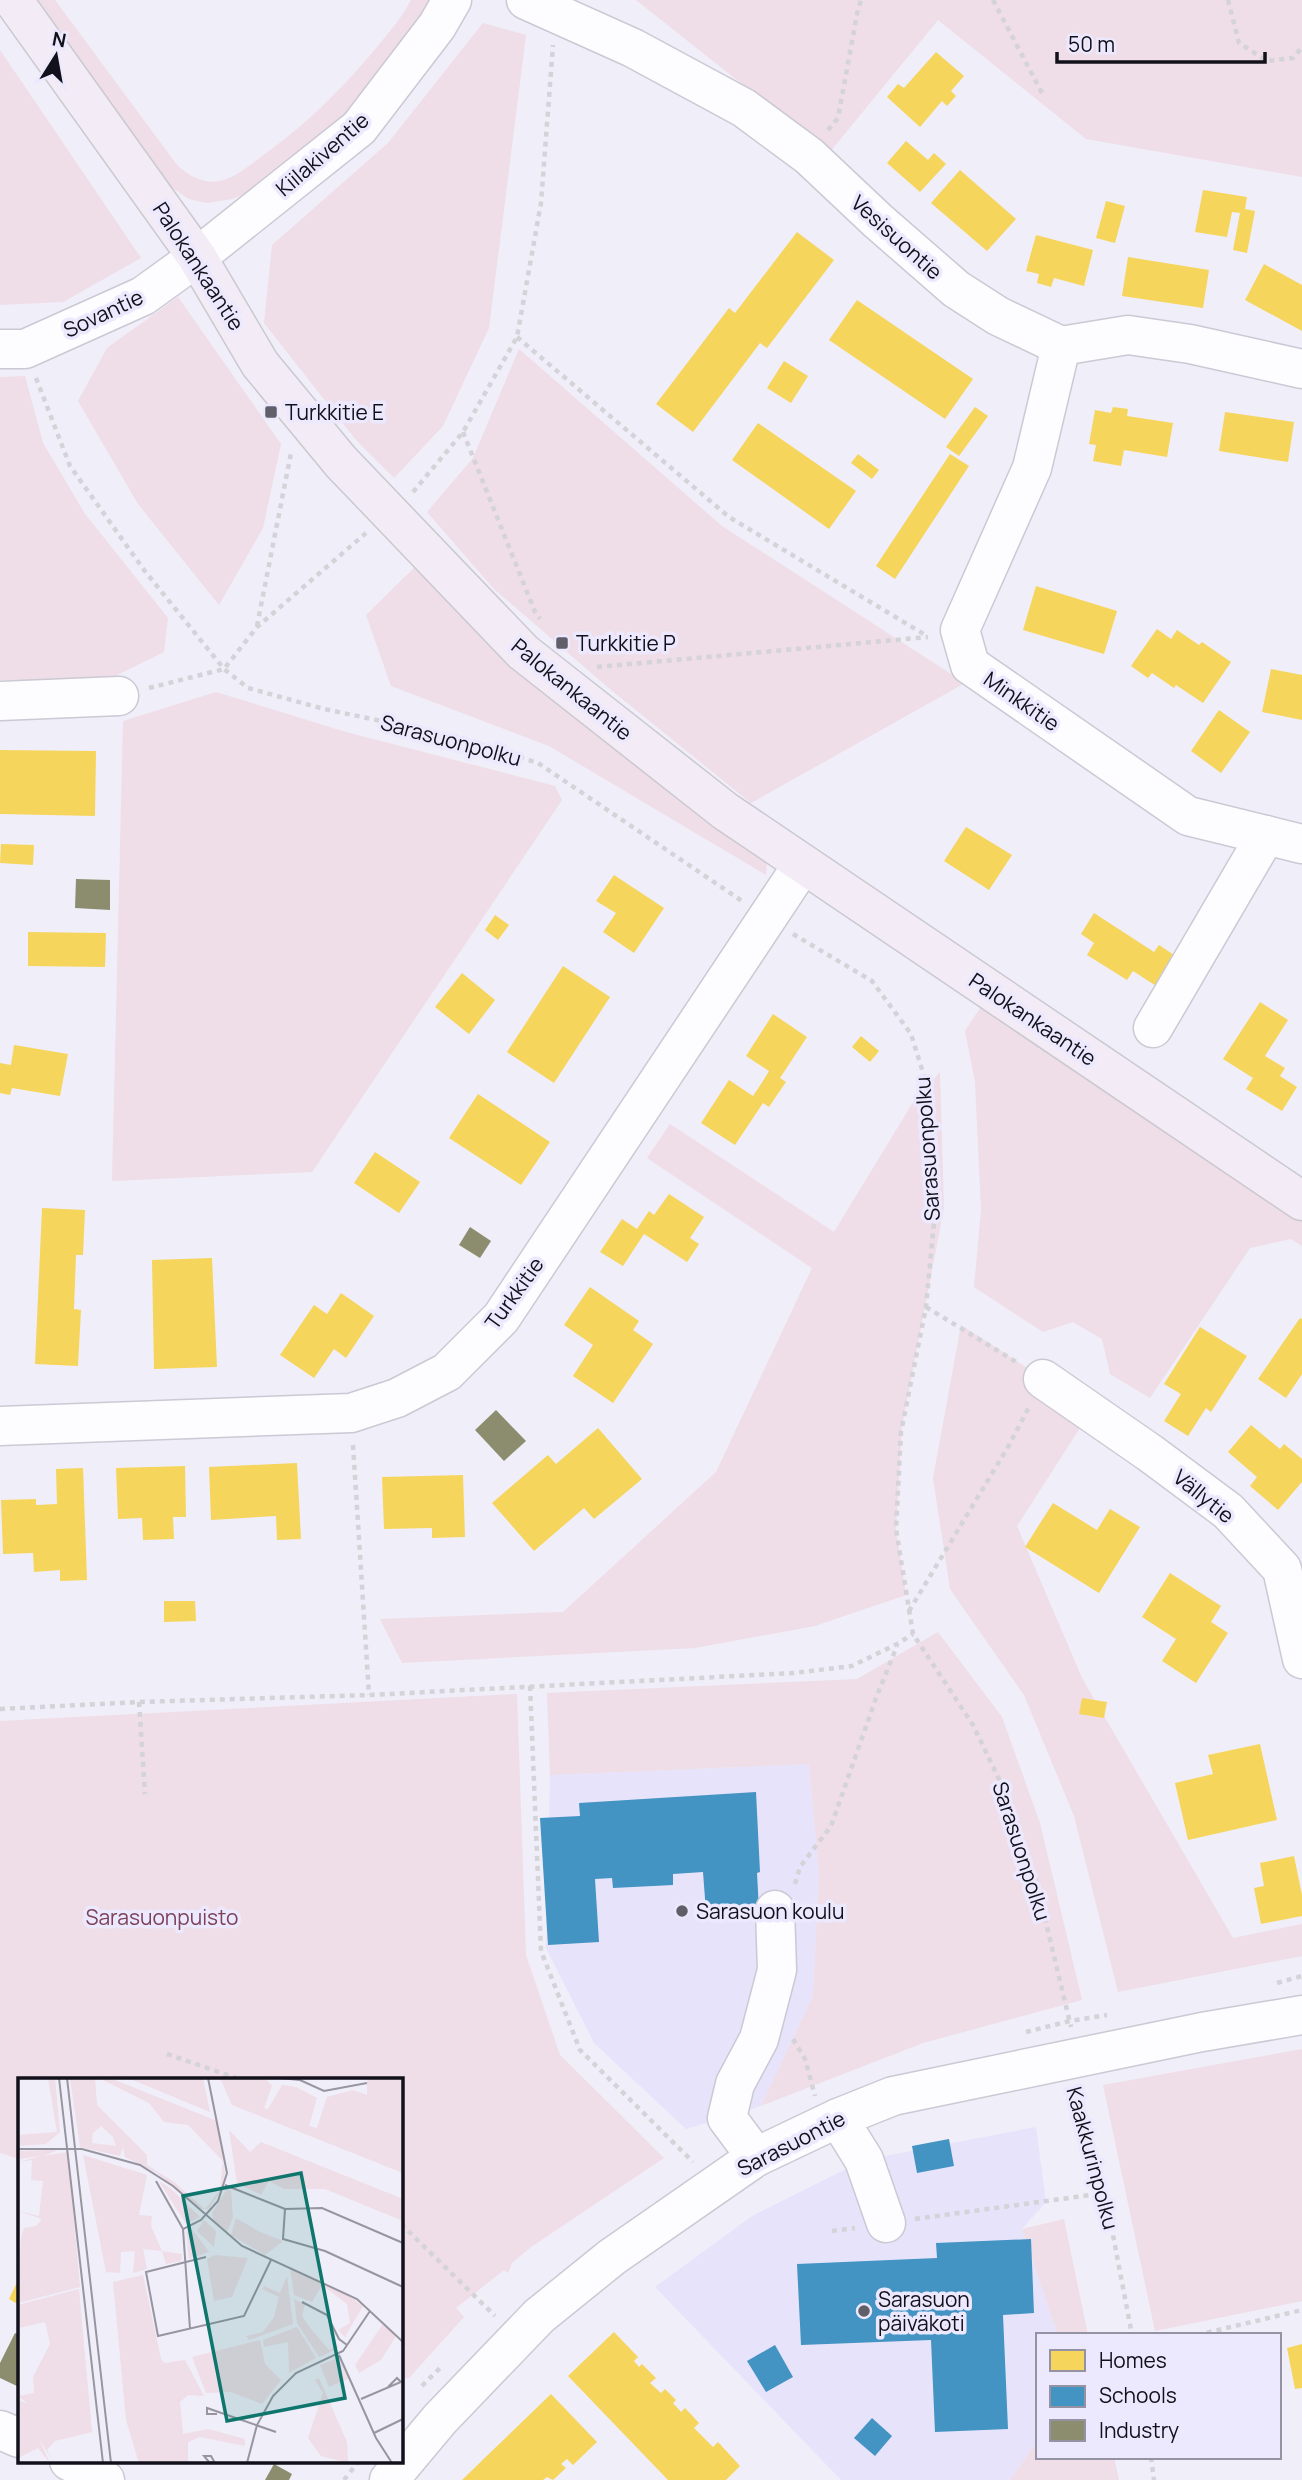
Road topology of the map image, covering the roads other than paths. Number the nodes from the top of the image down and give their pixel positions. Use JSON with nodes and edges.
{"nodes":[{"id":1,"x":13,"y":0,"type":"edge"},
{"id":2,"x":452,"y":0,"type":"edge"},
{"id":3,"x":541,"y":6,"type":"edge"},
{"id":4,"x":197,"y":257,"type":"junction"},
{"id":5,"x":1061,"y":346,"type":"junction"},
{"id":6,"x":13,"y":349,"type":"edge"},
{"id":7,"x":1302,"y":369,"type":"edge"},
{"id":8,"x":119,"y":696,"type":"road end"},
{"id":9,"x":0,"y":701,"type":"edge"},
{"id":10,"x":1284,"y":839,"type":"edge"},
{"id":11,"x":803,"y":864,"type":"junction"},
{"id":12,"x":1153,"y":1028,"type":"dead end"},
{"id":13,"x":1302,"y":1201,"type":"edge"},
{"id":14,"x":1043,"y":1378,"type":"road end"},
{"id":15,"x":0,"y":1426,"type":"edge"},
{"id":16,"x":1302,"y":1660,"type":"edge"},
{"id":17,"x":783,"y":1902,"type":"road end"},
{"id":18,"x":1302,"y":2015,"type":"edge"},
{"id":19,"x":827,"y":2110,"type":"junction"},
{"id":20,"x":755,"y":2157,"type":"junction"},
{"id":21,"x":886,"y":2223,"type":"road end"},
{"id":22,"x":0,"y":2430,"type":"edge"},
{"id":23,"x":18,"y":2438,"type":"edge"},
{"id":24,"x":70,"y":2462,"type":"edge"},
{"id":25,"x":105,"y":2480,"type":"edge"},
{"id":26,"x":389,"y":2480,"type":"edge"}],
"edges":[{"from":1,"to":4,"type":"main road","name":"Palokankaantie"},
{"from":2,"to":4,"type":"street","name":"Kiilakiventie"},
{"from":3,"to":5,"type":"street","name":"Vesisuontie"},
{"from":4,"to":6,"type":"street","name":"Sovantie"},
{"from":4,"to":11,"type":"main road","name":"Palokankaantie"},
{"from":5,"to":7,"type":"street"},
{"from":5,"to":10,"type":"street","name":"Minkkitie"},
{"from":8,"to":9,"type":"street"},
{"from":10,"to":12,"type":"street"},
{"from":11,"to":13,"type":"main road","name":"Palokankaantie"},
{"from":11,"to":15,"type":"street","name":"Turkkitie"},
{"from":14,"to":16,"type":"street","name":"Vällytie"},
{"from":17,"to":20,"type":"street"},
{"from":18,"to":19,"type":"street","name":"Sarasuontie"},
{"from":19,"to":20,"type":"street","name":"Sarasuontie"},
{"from":19,"to":21,"type":"street"},
{"from":20,"to":26,"type":"street","name":"Sarasuontie"},
{"from":22,"to":23,"type":"street"},
{"from":24,"to":25,"type":"street"}]}
